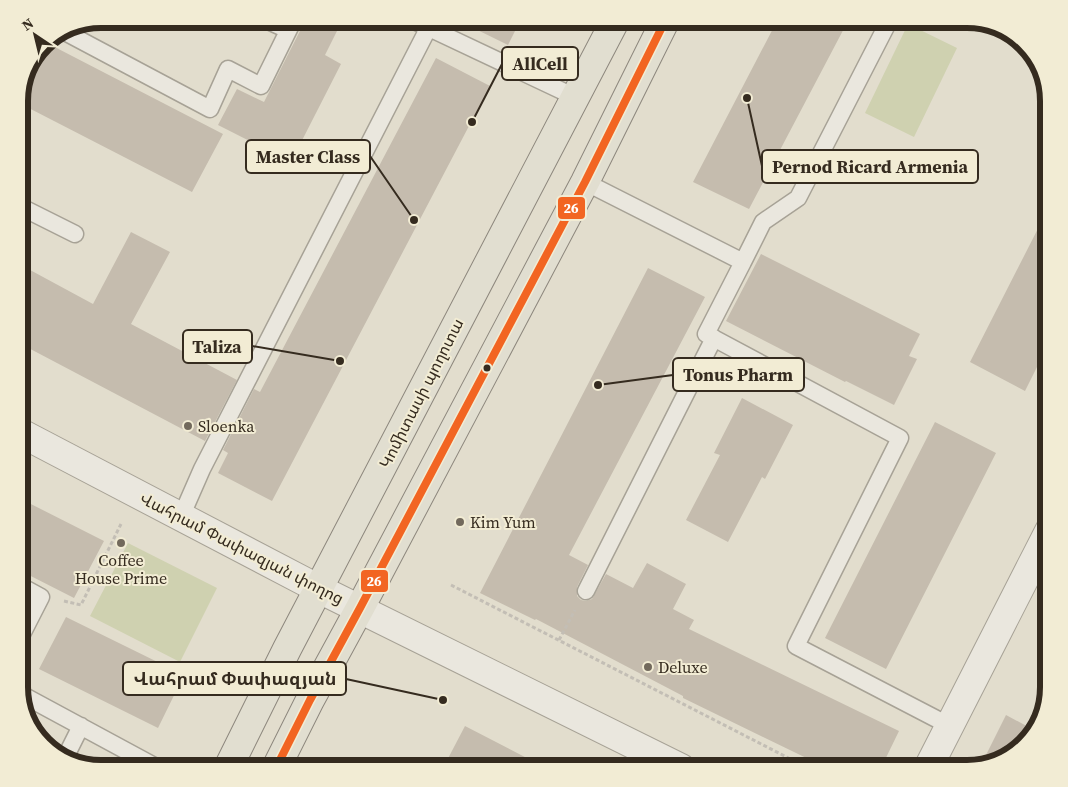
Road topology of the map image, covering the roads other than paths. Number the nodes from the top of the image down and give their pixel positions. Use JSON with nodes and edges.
{"nodes":[{"id":1,"x":289,"y":28,"type":"edge"},
{"id":2,"x":428,"y":28,"type":"edge"},
{"id":3,"x":441,"y":28,"type":"edge"},
{"id":4,"x":611,"y":28,"type":"edge"},
{"id":5,"x":662,"y":28,"type":"edge"},
{"id":6,"x":885,"y":28,"type":"edge"},
{"id":7,"x":70,"y":35,"type":"edge"},
{"id":8,"x":575,"y":97,"type":"junction"},
{"id":9,"x":585,"y":182,"type":"junction"},
{"id":10,"x":28,"y":210,"type":"edge"},
{"id":11,"x":75,"y":234,"type":"dead end"},
{"id":12,"x":743,"y":262,"type":"junction"},
{"id":13,"x":714,"y":338,"type":"junction"},
{"id":14,"x":28,"y":437,"type":"edge"},
{"id":15,"x":181,"y":517,"type":"junction"},
{"id":16,"x":1040,"y":550,"type":"edge"},
{"id":17,"x":320,"y":588,"type":"junction"},
{"id":18,"x":28,"y":590,"type":"edge"},
{"id":19,"x":586,"y":591,"type":"road end"},
{"id":20,"x":360,"y":608,"type":"junction"},
{"id":21,"x":28,"y":622,"type":"edge"},
{"id":22,"x":29,"y":698,"type":"edge"},
{"id":23,"x":81,"y":726,"type":"junction"},
{"id":24,"x":950,"y":726,"type":"junction"},
{"id":25,"x":68,"y":752,"type":"edge"},
{"id":26,"x":142,"y":759,"type":"edge"},
{"id":27,"x":233,"y":759,"type":"edge"},
{"id":28,"x":280,"y":759,"type":"edge"},
{"id":29,"x":663,"y":759,"type":"edge"},
{"id":30,"x":933,"y":759,"type":"edge"}],
"edges":[{"from":1,"to":7,"type":"lane"},
{"from":2,"to":15,"type":"lane"},
{"from":3,"to":8,"type":"lane"},
{"from":4,"to":8,"type":"main road","name":"Կոմիտասի պողոտա"},
{"from":5,"to":9,"type":"main road"},
{"from":6,"to":12,"type":"lane"},
{"from":8,"to":17,"type":"main road","name":"Կոմիտասի պողոտա"},
{"from":9,"to":12,"type":"lane"},
{"from":9,"to":20,"type":"main road"},
{"from":10,"to":11,"type":"lane"},
{"from":12,"to":13,"type":"lane"},
{"from":13,"to":19,"type":"lane"},
{"from":13,"to":24,"type":"lane"},
{"from":14,"to":15,"type":"street","name":"Վահրամ Փափազյան փողոց"},
{"from":15,"to":17,"type":"street","name":"Վահրամ Փափազյան փողոց"},
{"from":16,"to":24,"type":"street"},
{"from":17,"to":20,"type":"street","name":"Վահրամ Փափազյան փողոց"},
{"from":17,"to":27,"type":"main road","name":"Կոմիտասի պողոտա"},
{"from":18,"to":21,"type":"lane"},
{"from":20,"to":28,"type":"main road"},
{"from":20,"to":29,"type":"street","name":"Վահրամ Փափազյան փողոց"},
{"from":22,"to":23,"type":"lane"},
{"from":23,"to":25,"type":"lane"},
{"from":23,"to":26,"type":"lane"},
{"from":24,"to":30,"type":"street"}]}
